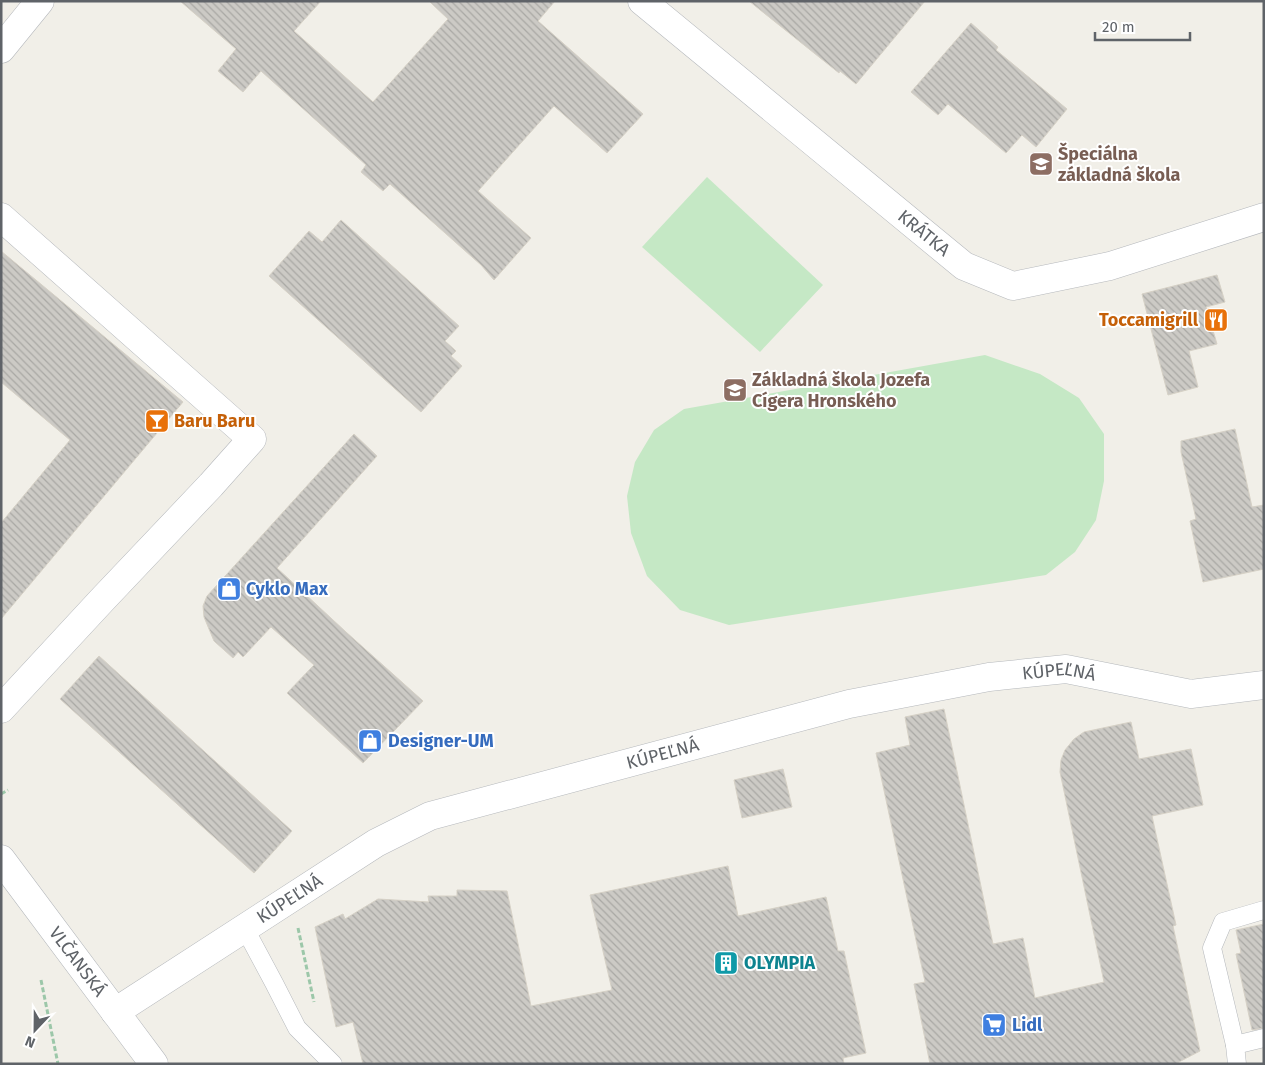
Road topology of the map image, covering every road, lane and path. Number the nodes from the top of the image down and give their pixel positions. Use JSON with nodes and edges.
{"nodes":[{"id":1,"x":40,"y":1,"type":"edge"},
{"id":2,"x":642,"y":1,"type":"edge"},
{"id":3,"x":1,"y":49,"type":"edge"},
{"id":4,"x":1,"y":217,"type":"edge"},
{"id":5,"x":1264,"y":217,"type":"edge"},
{"id":6,"x":1264,"y":685,"type":"edge"},
{"id":7,"x":1,"y":709,"type":"edge"},
{"id":8,"x":8,"y":790,"type":"dead end"},
{"id":9,"x":1,"y":794,"type":"edge"},
{"id":10,"x":1,"y":859,"type":"edge"},
{"id":11,"x":1264,"y":910,"type":"edge"},
{"id":12,"x":298,"y":925,"type":"dead end"},
{"id":13,"x":244,"y":927,"type":"junction"},
{"id":14,"x":41,"y":980,"type":"dead end"},
{"id":15,"x":315,"y":1007,"type":"dead end"},
{"id":16,"x":115,"y":1012,"type":"junction"},
{"id":17,"x":1264,"y":1038,"type":"edge"},
{"id":18,"x":1235,"y":1045,"type":"junction"},
{"id":19,"x":58,"y":1064,"type":"edge"},
{"id":20,"x":154,"y":1064,"type":"edge"},
{"id":21,"x":333,"y":1064,"type":"edge"},
{"id":22,"x":1237,"y":1064,"type":"edge"}],
"edges":[{"from":1,"to":3,"type":"street"},
{"from":2,"to":5,"type":"street","name":"KRÁTKA"},
{"from":4,"to":7,"type":"street"},
{"from":6,"to":13,"type":"street","name":"KÚPEĽNÁ"},
{"from":8,"to":9,"type":"path"},
{"from":10,"to":16,"type":"street","name":"VLČANSKÁ"},
{"from":11,"to":18,"type":"lane"},
{"from":12,"to":15,"type":"path"},
{"from":13,"to":16,"type":"street","name":"KÚPEĽNÁ"},
{"from":13,"to":21,"type":"lane"},
{"from":14,"to":19,"type":"path"},
{"from":16,"to":20,"type":"street","name":"VLČANSKÁ"},
{"from":17,"to":18,"type":"lane"},
{"from":18,"to":22,"type":"lane"}]}
